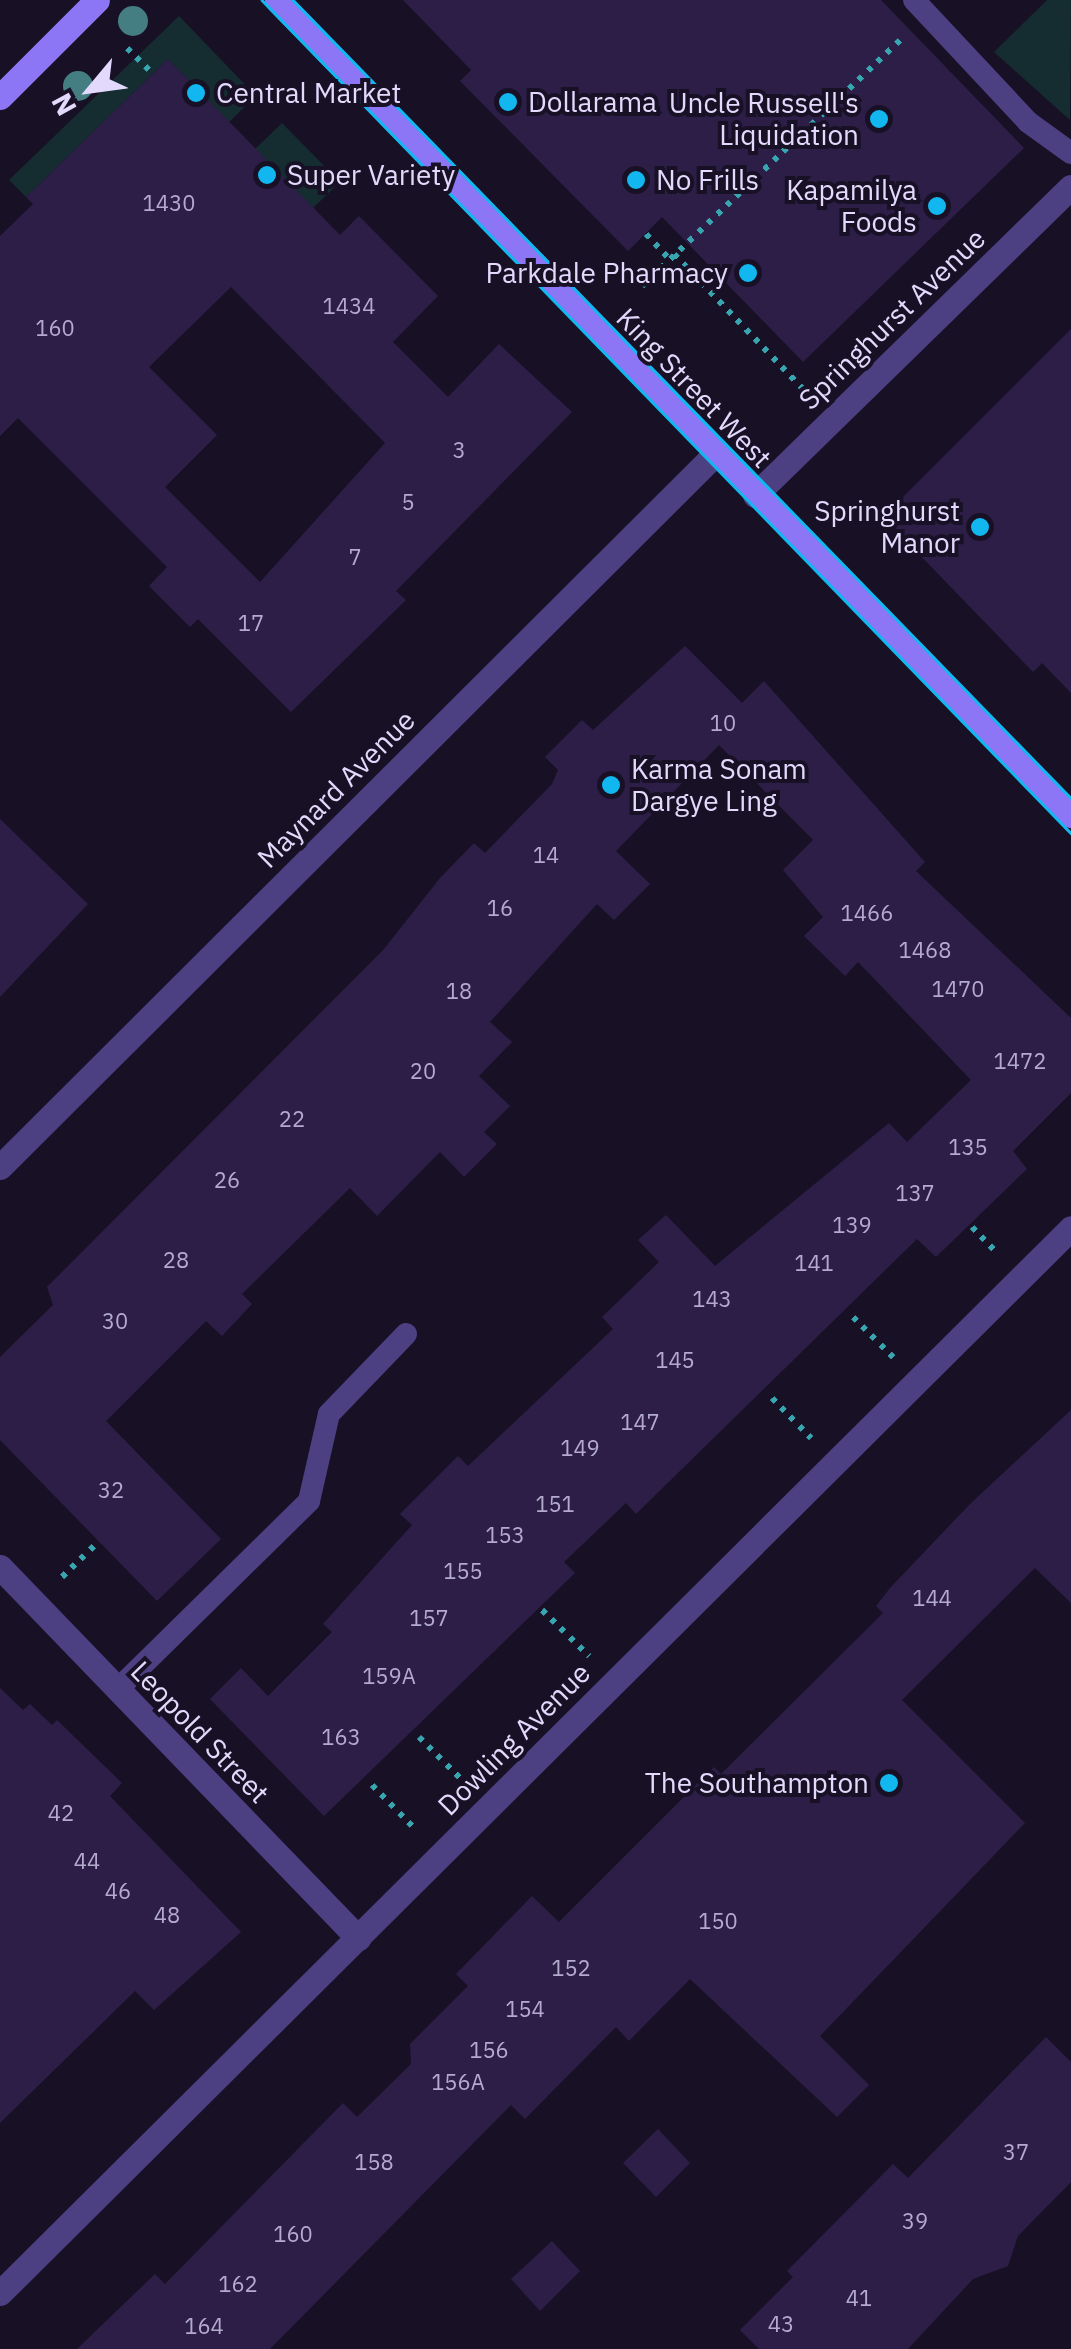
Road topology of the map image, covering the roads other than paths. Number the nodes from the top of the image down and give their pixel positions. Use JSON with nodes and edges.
{"nodes":[{"id":1,"x":98,"y":0,"type":"edge"},
{"id":2,"x":277,"y":0,"type":"edge"},
{"id":3,"x":921,"y":7,"type":"edge"},
{"id":4,"x":0,"y":97,"type":"edge"},
{"id":5,"x":1071,"y":154,"type":"edge"},
{"id":6,"x":1071,"y":187,"type":"edge"},
{"id":7,"x":715,"y":454,"type":"junction"},
{"id":8,"x":755,"y":494,"type":"junction"},
{"id":9,"x":1071,"y":815,"type":"edge"},
{"id":10,"x":0,"y":1168,"type":"edge"},
{"id":11,"x":1071,"y":1228,"type":"edge"},
{"id":12,"x":406,"y":1334,"type":"dead end"},
{"id":13,"x":0,"y":1567,"type":"edge"},
{"id":14,"x":118,"y":1689,"type":"junction"},
{"id":15,"x":358,"y":1938,"type":"junction"},
{"id":16,"x":0,"y":2293,"type":"edge"}],
"edges":[{"from":1,"to":4,"type":"main road"},
{"from":2,"to":7,"type":"main road","name":"King Street West"},
{"from":3,"to":5,"type":"lane"},
{"from":6,"to":8,"type":"street","name":"Springhurst Avenue"},
{"from":7,"to":8,"type":"main road","name":"King Street West"},
{"from":7,"to":10,"type":"street","name":"Maynard Avenue"},
{"from":8,"to":9,"type":"main road","name":"King Street West"},
{"from":11,"to":15,"type":"street","name":"Dowling Avenue"},
{"from":12,"to":14,"type":"lane"},
{"from":13,"to":14,"type":"street","name":"Leopold Street"},
{"from":14,"to":15,"type":"street","name":"Leopold Street"},
{"from":15,"to":16,"type":"street","name":"Dowling Avenue"}]}
